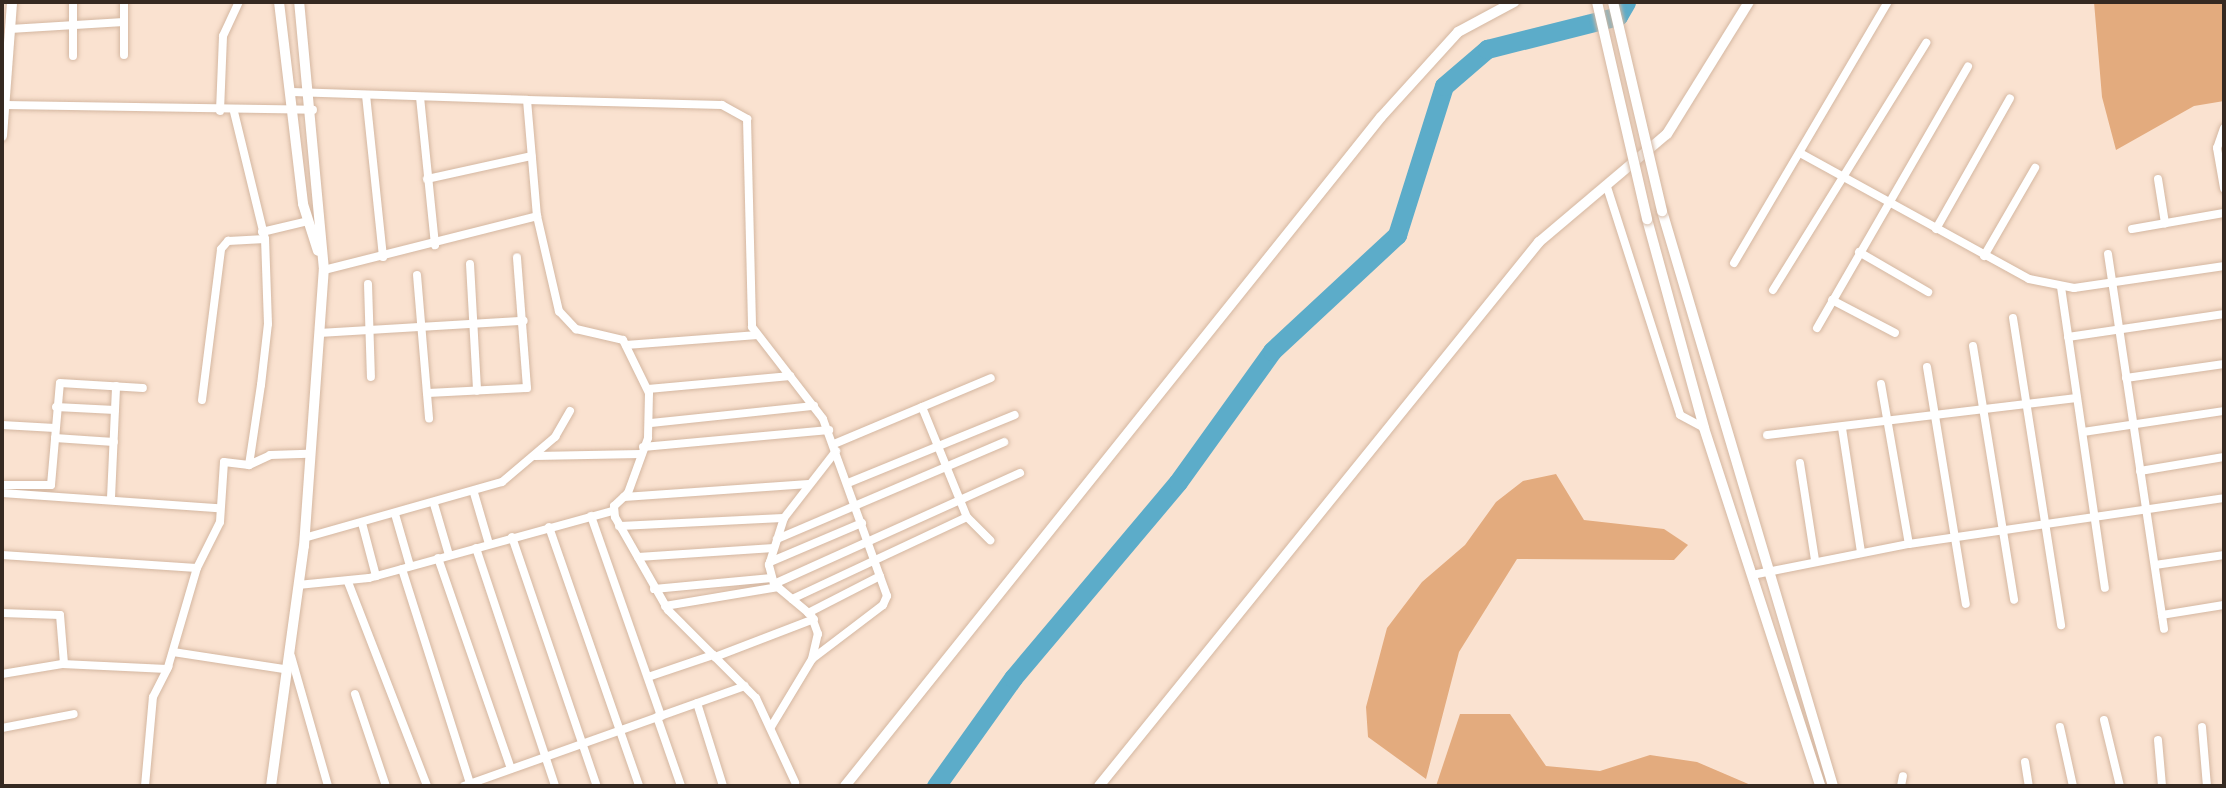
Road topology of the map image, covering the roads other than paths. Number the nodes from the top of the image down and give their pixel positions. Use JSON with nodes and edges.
{"nodes":[{"id":1,"x":12,"y":2,"type":"edge"},
{"id":2,"x":73,"y":2,"type":"edge"},
{"id":3,"x":124,"y":2,"type":"edge"},
{"id":4,"x":239,"y":2,"type":"edge"},
{"id":5,"x":279,"y":2,"type":"edge"},
{"id":6,"x":299,"y":2,"type":"edge"},
{"id":7,"x":1514,"y":2,"type":"edge"},
{"id":8,"x":1597,"y":2,"type":"edge"},
{"id":9,"x":1613,"y":2,"type":"edge"},
{"id":10,"x":1749,"y":2,"type":"edge"},
{"id":11,"x":1888,"y":2,"type":"edge"},
{"id":12,"x":124,"y":22,"type":"junction"},
{"id":13,"x":73,"y":23,"type":"junction"},
{"id":14,"x":10,"y":29,"type":"junction"},
{"id":15,"x":1926,"y":43,"type":"dead end"},
{"id":16,"x":73,"y":55,"type":"dead end"},
{"id":17,"x":124,"y":55,"type":"dead end"},
{"id":18,"x":1968,"y":66,"type":"dead end"},
{"id":19,"x":292,"y":92,"type":"junction"},
{"id":20,"x":310,"y":93,"type":"junction"},
{"id":21,"x":366,"y":94,"type":"junction"},
{"id":22,"x":420,"y":97,"type":"junction"},
{"id":23,"x":2010,"y":98,"type":"dead end"},
{"id":24,"x":527,"y":100,"type":"junction"},
{"id":25,"x":5,"y":105,"type":"junction"},
{"id":26,"x":294,"y":110,"type":"junction"},
{"id":27,"x":313,"y":110,"type":"junction"},
{"id":28,"x":220,"y":111,"type":"junction"},
{"id":29,"x":234,"y":112,"type":"junction"},
{"id":30,"x":2224,"y":128,"type":"edge"},
{"id":31,"x":2,"y":136,"type":"edge"},
{"id":32,"x":1800,"y":153,"type":"junction"},
{"id":33,"x":533,"y":156,"type":"junction"},
{"id":34,"x":2035,"y":168,"type":"dead end"},
{"id":35,"x":1843,"y":177,"type":"junction"},
{"id":36,"x":427,"y":179,"type":"junction"},
{"id":37,"x":2158,"y":179,"type":"dead end"},
{"id":38,"x":1607,"y":187,"type":"junction"},
{"id":39,"x":2224,"y":188,"type":"edge"},
{"id":40,"x":1889,"y":203,"type":"junction"},
{"id":41,"x":2224,"y":213,"type":"edge"},
{"id":42,"x":537,"y":216,"type":"junction"},
{"id":43,"x":308,"y":221,"type":"junction"},
{"id":44,"x":2165,"y":223,"type":"junction"},
{"id":45,"x":1936,"y":229,"type":"junction"},
{"id":46,"x":2132,"y":229,"type":"dead end"},
{"id":47,"x":263,"y":235,"type":"junction"},
{"id":48,"x":435,"y":245,"type":"junction"},
{"id":49,"x":1859,"y":251,"type":"junction"},
{"id":50,"x":2108,"y":254,"type":"dead end"},
{"id":51,"x":1984,"y":256,"type":"junction"},
{"id":52,"x":383,"y":257,"type":"junction"},
{"id":53,"x":517,"y":257,"type":"dead end"},
{"id":54,"x":1734,"y":263,"type":"dead end"},
{"id":55,"x":470,"y":264,"type":"dead end"},
{"id":56,"x":2224,"y":266,"type":"edge"},
{"id":57,"x":324,"y":270,"type":"junction"},
{"id":58,"x":417,"y":275,"type":"dead end"},
{"id":59,"x":2112,"y":283,"type":"junction"},
{"id":60,"x":368,"y":284,"type":"dead end"},
{"id":61,"x":2060,"y":287,"type":"junction"},
{"id":62,"x":1773,"y":290,"type":"dead end"},
{"id":63,"x":1928,"y":292,"type":"dead end"},
{"id":64,"x":1832,"y":300,"type":"junction"},
{"id":65,"x":2224,"y":314,"type":"edge"},
{"id":66,"x":2013,"y":318,"type":"dead end"},
{"id":67,"x":523,"y":321,"type":"junction"},
{"id":68,"x":474,"y":324,"type":"junction"},
{"id":69,"x":423,"y":327,"type":"junction"},
{"id":70,"x":1817,"y":328,"type":"dead end"},
{"id":71,"x":372,"y":330,"type":"junction"},
{"id":72,"x":2119,"y":330,"type":"junction"},
{"id":73,"x":319,"y":333,"type":"junction"},
{"id":74,"x":1895,"y":333,"type":"dead end"},
{"id":75,"x":758,"y":335,"type":"junction"},
{"id":76,"x":2068,"y":337,"type":"junction"},
{"id":77,"x":626,"y":345,"type":"junction"},
{"id":78,"x":1973,"y":346,"type":"dead end"},
{"id":79,"x":2224,"y":364,"type":"edge"},
{"id":80,"x":1927,"y":367,"type":"dead end"},
{"id":81,"x":790,"y":376,"type":"junction"},
{"id":82,"x":371,"y":377,"type":"dead end"},
{"id":83,"x":991,"y":378,"type":"dead end"},
{"id":84,"x":2126,"y":378,"type":"junction"},
{"id":85,"x":1881,"y":384,"type":"dead end"},
{"id":86,"x":116,"y":386,"type":"junction"},
{"id":87,"x":143,"y":388,"type":"dead end"},
{"id":88,"x":648,"y":388,"type":"junction"},
{"id":89,"x":477,"y":391,"type":"junction"},
{"id":90,"x":427,"y":393,"type":"junction"},
{"id":91,"x":2077,"y":398,"type":"junction"},
{"id":92,"x":202,"y":400,"type":"dead end"},
{"id":93,"x":2026,"y":404,"type":"junction"},
{"id":94,"x":56,"y":407,"type":"junction"},
{"id":95,"x":814,"y":407,"type":"junction"},
{"id":96,"x":922,"y":408,"type":"junction"},
{"id":97,"x":115,"y":410,"type":"junction"},
{"id":98,"x":570,"y":411,"type":"dead end"},
{"id":99,"x":1984,"y":411,"type":"junction"},
{"id":100,"x":2224,"y":411,"type":"edge"},
{"id":101,"x":1015,"y":415,"type":"dead end"},
{"id":102,"x":1934,"y":418,"type":"junction"},
{"id":103,"x":429,"y":419,"type":"dead end"},
{"id":104,"x":651,"y":423,"type":"junction"},
{"id":105,"x":1886,"y":424,"type":"junction"},
{"id":106,"x":2,"y":425,"type":"edge"},
{"id":107,"x":2133,"y":426,"type":"junction"},
{"id":108,"x":55,"y":428,"type":"junction"},
{"id":109,"x":1842,"y":428,"type":"junction"},
{"id":110,"x":829,"y":430,"type":"junction"},
{"id":111,"x":1706,"y":430,"type":"junction"},
{"id":112,"x":2083,"y":432,"type":"junction"},
{"id":113,"x":1767,"y":435,"type":"dead end"},
{"id":114,"x":55,"y":438,"type":"junction"},
{"id":115,"x":114,"y":442,"type":"junction"},
{"id":116,"x":1004,"y":442,"type":"dead end"},
{"id":117,"x":938,"y":445,"type":"junction"},
{"id":118,"x":835,"y":448,"type":"junction"},
{"id":119,"x":642,"y":450,"type":"junction"},
{"id":120,"x":308,"y":454,"type":"junction"},
{"id":121,"x":535,"y":456,"type":"junction"},
{"id":122,"x":2224,"y":457,"type":"edge"},
{"id":123,"x":1800,"y":463,"type":"dead end"},
{"id":124,"x":249,"y":465,"type":"junction"},
{"id":125,"x":946,"y":466,"type":"junction"},
{"id":126,"x":2140,"y":471,"type":"junction"},
{"id":127,"x":1020,"y":473,"type":"dead end"},
{"id":128,"x":848,"y":483,"type":"junction"},
{"id":129,"x":808,"y":484,"type":"junction"},
{"id":130,"x":3,"y":489,"type":"edge"},
{"id":131,"x":474,"y":493,"type":"junction"},
{"id":132,"x":624,"y":497,"type":"junction"},
{"id":133,"x":111,"y":498,"type":"junction"},
{"id":134,"x":2224,"y":498,"type":"edge"},
{"id":135,"x":960,"y":499,"type":"junction"},
{"id":136,"x":433,"y":504,"type":"junction"},
{"id":137,"x":855,"y":504,"type":"junction"},
{"id":138,"x":218,"y":508,"type":"junction"},
{"id":139,"x":2146,"y":508,"type":"junction"},
{"id":140,"x":613,"y":511,"type":"junction"},
{"id":141,"x":396,"y":514,"type":"junction"},
{"id":142,"x":591,"y":516,"type":"junction"},
{"id":143,"x":2094,"y":516,"type":"junction"},
{"id":144,"x":967,"y":517,"type":"junction"},
{"id":145,"x":784,"y":518,"type":"junction"},
{"id":146,"x":362,"y":523,"type":"junction"},
{"id":147,"x":862,"y":523,"type":"junction"},
{"id":148,"x":2044,"y":523,"type":"junction"},
{"id":149,"x":620,"y":526,"type":"junction"},
{"id":150,"x":550,"y":527,"type":"junction"},
{"id":151,"x":2003,"y":529,"type":"junction"},
{"id":152,"x":1957,"y":536,"type":"junction"},
{"id":153,"x":512,"y":537,"type":"junction"},
{"id":154,"x":304,"y":538,"type":"junction"},
{"id":155,"x":777,"y":539,"type":"junction"},
{"id":156,"x":990,"y":540,"type":"dead end"},
{"id":157,"x":867,"y":541,"type":"junction"},
{"id":158,"x":489,"y":544,"type":"junction"},
{"id":159,"x":1909,"y":544,"type":"junction"},
{"id":160,"x":476,"y":548,"type":"junction"},
{"id":161,"x":774,"y":548,"type":"junction"},
{"id":162,"x":1861,"y":552,"type":"junction"},
{"id":163,"x":2,"y":555,"type":"edge"},
{"id":164,"x":449,"y":555,"type":"junction"},
{"id":165,"x":2224,"y":555,"type":"edge"},
{"id":166,"x":638,"y":557,"type":"junction"},
{"id":167,"x":438,"y":558,"type":"junction"},
{"id":168,"x":874,"y":560,"type":"junction"},
{"id":169,"x":1815,"y":560,"type":"junction"},
{"id":170,"x":770,"y":562,"type":"junction"},
{"id":171,"x":2155,"y":565,"type":"junction"},
{"id":172,"x":406,"y":567,"type":"junction"},
{"id":173,"x":197,"y":568,"type":"junction"},
{"id":174,"x":1768,"y":572,"type":"junction"},
{"id":175,"x":1752,"y":575,"type":"junction"},
{"id":176,"x":376,"y":576,"type":"junction"},
{"id":177,"x":880,"y":576,"type":"junction"},
{"id":178,"x":348,"y":582,"type":"junction"},
{"id":179,"x":774,"y":583,"type":"junction"},
{"id":180,"x":298,"y":585,"type":"junction"},
{"id":181,"x":2105,"y":588,"type":"dead end"},
{"id":182,"x":654,"y":589,"type":"junction"},
{"id":183,"x":792,"y":599,"type":"junction"},
{"id":184,"x":2014,"y":600,"type":"dead end"},
{"id":185,"x":1966,"y":604,"type":"dead end"},
{"id":186,"x":2224,"y":605,"type":"edge"},
{"id":187,"x":665,"y":606,"type":"junction"},
{"id":188,"x":2,"y":613,"type":"edge"},
{"id":189,"x":2162,"y":615,"type":"junction"},
{"id":190,"x":811,"y":616,"type":"junction"},
{"id":191,"x":2061,"y":625,"type":"dead end"},
{"id":192,"x":2164,"y":629,"type":"dead end"},
{"id":193,"x":288,"y":647,"type":"junction"},
{"id":194,"x":173,"y":652,"type":"junction"},
{"id":195,"x":714,"y":656,"type":"junction"},
{"id":196,"x":812,"y":659,"type":"junction"},
{"id":197,"x":64,"y":664,"type":"junction"},
{"id":198,"x":167,"y":669,"type":"junction"},
{"id":199,"x":284,"y":670,"type":"junction"},
{"id":200,"x":2,"y":674,"type":"edge"},
{"id":201,"x":648,"y":677,"type":"junction"},
{"id":202,"x":745,"y":686,"type":"junction"},
{"id":203,"x":355,"y":694,"type":"dead end"},
{"id":204,"x":697,"y":703,"type":"junction"},
{"id":205,"x":74,"y":714,"type":"dead end"},
{"id":206,"x":659,"y":717,"type":"junction"},
{"id":207,"x":2104,"y":720,"type":"dead end"},
{"id":208,"x":771,"y":727,"type":"junction"},
{"id":209,"x":2060,"y":727,"type":"dead end"},
{"id":210,"x":2202,"y":727,"type":"dead end"},
{"id":211,"x":2,"y":728,"type":"edge"},
{"id":212,"x":621,"y":730,"type":"junction"},
{"id":213,"x":2158,"y":740,"type":"dead end"},
{"id":214,"x":583,"y":744,"type":"junction"},
{"id":215,"x":546,"y":757,"type":"junction"},
{"id":216,"x":2025,"y":762,"type":"dead end"},
{"id":217,"x":511,"y":769,"type":"junction"},
{"id":218,"x":1903,"y":776,"type":"dead end"},
{"id":219,"x":1832,"y":781,"type":"edge"},
{"id":220,"x":795,"y":782,"type":"dead end"},
{"id":221,"x":1819,"y":783,"type":"edge"},
{"id":222,"x":467,"y":785,"type":"edge"},
{"id":223,"x":145,"y":786,"type":"edge"},
{"id":224,"x":271,"y":786,"type":"edge"},
{"id":225,"x":328,"y":786,"type":"edge"},
{"id":226,"x":386,"y":786,"type":"edge"},
{"id":227,"x":427,"y":786,"type":"edge"},
{"id":228,"x":555,"y":786,"type":"edge"},
{"id":229,"x":597,"y":786,"type":"edge"},
{"id":230,"x":639,"y":786,"type":"edge"},
{"id":231,"x":681,"y":786,"type":"edge"},
{"id":232,"x":723,"y":786,"type":"edge"},
{"id":233,"x":845,"y":786,"type":"edge"},
{"id":234,"x":1099,"y":786,"type":"edge"},
{"id":235,"x":1901,"y":786,"type":"edge"},
{"id":236,"x":2029,"y":786,"type":"edge"},
{"id":237,"x":2073,"y":786,"type":"edge"},
{"id":238,"x":2120,"y":786,"type":"edge"},
{"id":239,"x":2162,"y":786,"type":"edge"},
{"id":240,"x":2207,"y":786,"type":"edge"}],
"edges":[{"from":1,"to":14,"type":"street"},
{"from":2,"to":13,"type":"street"},
{"from":3,"to":12,"type":"street"},
{"from":4,"to":28,"type":"street"},
{"from":5,"to":19,"type":"street"},
{"from":6,"to":20,"type":"street"},
{"from":7,"to":233,"type":"street"},
{"from":8,"to":111,"type":"street","bridge":true},
{"from":9,"to":174,"type":"street","bridge":true},
{"from":10,"to":38,"type":"street"},
{"from":11,"to":32,"type":"street"},
{"from":12,"to":13,"type":"street"},
{"from":12,"to":17,"type":"street"},
{"from":13,"to":14,"type":"street"},
{"from":13,"to":16,"type":"street"},
{"from":14,"to":25,"type":"street"},
{"from":15,"to":35,"type":"street"},
{"from":18,"to":40,"type":"street"},
{"from":19,"to":20,"type":"street"},
{"from":19,"to":26,"type":"street"},
{"from":20,"to":21,"type":"street"},
{"from":20,"to":27,"type":"street"},
{"from":21,"to":22,"type":"street"},
{"from":21,"to":52,"type":"street"},
{"from":22,"to":24,"type":"street"},
{"from":22,"to":36,"type":"street"},
{"from":23,"to":45,"type":"street"},
{"from":24,"to":33,"type":"street"},
{"from":24,"to":75,"type":"street"},
{"from":25,"to":28,"type":"street"},
{"from":25,"to":31,"type":"street"},
{"from":26,"to":27,"type":"street"},
{"from":26,"to":29,"type":"street"},
{"from":26,"to":43,"type":"street"},
{"from":27,"to":57,"type":"street"},
{"from":28,"to":29,"type":"street"},
{"from":29,"to":47,"type":"street"},
{"from":30,"to":39,"type":"street"},
{"from":32,"to":35,"type":"street"},
{"from":32,"to":54,"type":"street"},
{"from":33,"to":36,"type":"street"},
{"from":33,"to":42,"type":"street"},
{"from":34,"to":51,"type":"street"},
{"from":35,"to":40,"type":"street"},
{"from":35,"to":62,"type":"street"},
{"from":36,"to":48,"type":"street"},
{"from":37,"to":44,"type":"street"},
{"from":38,"to":111,"type":"street"},
{"from":38,"to":234,"type":"street"},
{"from":40,"to":45,"type":"street"},
{"from":40,"to":49,"type":"street"},
{"from":41,"to":44,"type":"street"},
{"from":42,"to":48,"type":"street"},
{"from":42,"to":77,"type":"street"},
{"from":43,"to":47,"type":"street"},
{"from":43,"to":57,"type":"street"},
{"from":44,"to":46,"type":"street"},
{"from":45,"to":51,"type":"street"},
{"from":47,"to":92,"type":"street"},
{"from":47,"to":124,"type":"street"},
{"from":48,"to":52,"type":"street"},
{"from":49,"to":63,"type":"street"},
{"from":49,"to":64,"type":"street"},
{"from":50,"to":59,"type":"street"},
{"from":51,"to":61,"type":"street"},
{"from":52,"to":57,"type":"street"},
{"from":53,"to":67,"type":"street"},
{"from":55,"to":68,"type":"street"},
{"from":56,"to":59,"type":"street"},
{"from":57,"to":73,"type":"street"},
{"from":58,"to":69,"type":"street"},
{"from":59,"to":61,"type":"street"},
{"from":59,"to":72,"type":"street"},
{"from":60,"to":71,"type":"street"},
{"from":61,"to":76,"type":"street"},
{"from":64,"to":70,"type":"street"},
{"from":64,"to":74,"type":"street"},
{"from":65,"to":72,"type":"street"},
{"from":66,"to":93,"type":"street"},
{"from":67,"to":68,"type":"street"},
{"from":67,"to":89,"type":"street"},
{"from":68,"to":69,"type":"street"},
{"from":68,"to":89,"type":"street"},
{"from":69,"to":71,"type":"street"},
{"from":69,"to":90,"type":"street"},
{"from":71,"to":73,"type":"street"},
{"from":71,"to":82,"type":"street"},
{"from":72,"to":76,"type":"street"},
{"from":72,"to":84,"type":"street"},
{"from":73,"to":120,"type":"street"},
{"from":75,"to":77,"type":"street"},
{"from":75,"to":81,"type":"street"},
{"from":76,"to":91,"type":"street"},
{"from":77,"to":88,"type":"street"},
{"from":78,"to":99,"type":"street"},
{"from":79,"to":84,"type":"street"},
{"from":80,"to":102,"type":"street"},
{"from":81,"to":88,"type":"street"},
{"from":81,"to":95,"type":"street"},
{"from":83,"to":96,"type":"street"},
{"from":84,"to":107,"type":"street"},
{"from":85,"to":105,"type":"street"},
{"from":86,"to":87,"type":"street"},
{"from":86,"to":94,"type":"street"},
{"from":86,"to":97,"type":"street"},
{"from":88,"to":104,"type":"street"},
{"from":89,"to":90,"type":"street"},
{"from":90,"to":103,"type":"street"},
{"from":91,"to":93,"type":"street"},
{"from":91,"to":112,"type":"street"},
{"from":93,"to":99,"type":"street"},
{"from":93,"to":148,"type":"street"},
{"from":94,"to":97,"type":"street"},
{"from":94,"to":108,"type":"street"},
{"from":95,"to":104,"type":"street"},
{"from":95,"to":110,"type":"street"},
{"from":96,"to":117,"type":"street"},
{"from":96,"to":118,"type":"street"},
{"from":97,"to":115,"type":"street"},
{"from":98,"to":121,"type":"street"},
{"from":99,"to":102,"type":"street"},
{"from":99,"to":151,"type":"street"},
{"from":100,"to":107,"type":"street"},
{"from":101,"to":117,"type":"street"},
{"from":102,"to":105,"type":"street"},
{"from":102,"to":152,"type":"street"},
{"from":104,"to":119,"type":"street"},
{"from":105,"to":109,"type":"street"},
{"from":105,"to":159,"type":"street"},
{"from":106,"to":108,"type":"street"},
{"from":107,"to":112,"type":"street"},
{"from":107,"to":126,"type":"street"},
{"from":108,"to":114,"type":"street"},
{"from":109,"to":113,"type":"street"},
{"from":109,"to":162,"type":"street"},
{"from":110,"to":118,"type":"street"},
{"from":110,"to":119,"type":"street"},
{"from":111,"to":175,"type":"street"},
{"from":112,"to":143,"type":"street"},
{"from":114,"to":115,"type":"street"},
{"from":114,"to":130,"type":"street"},
{"from":115,"to":133,"type":"street"},
{"from":116,"to":125,"type":"street"},
{"from":117,"to":125,"type":"street"},
{"from":117,"to":128,"type":"street"},
{"from":118,"to":128,"type":"street"},
{"from":118,"to":129,"type":"street"},
{"from":119,"to":121,"type":"street"},
{"from":119,"to":132,"type":"street"},
{"from":120,"to":124,"type":"street"},
{"from":120,"to":154,"type":"street"},
{"from":121,"to":131,"type":"street"},
{"from":122,"to":126,"type":"street"},
{"from":123,"to":169,"type":"street"},
{"from":124,"to":138,"type":"street"},
{"from":125,"to":135,"type":"street"},
{"from":125,"to":137,"type":"street"},
{"from":126,"to":139,"type":"street"},
{"from":127,"to":135,"type":"street"},
{"from":128,"to":137,"type":"street"},
{"from":129,"to":132,"type":"street"},
{"from":129,"to":145,"type":"street"},
{"from":130,"to":133,"type":"street"},
{"from":131,"to":136,"type":"street"},
{"from":131,"to":158,"type":"street"},
{"from":132,"to":140,"type":"street"},
{"from":133,"to":138,"type":"street"},
{"from":134,"to":139,"type":"street"},
{"from":135,"to":144,"type":"street"},
{"from":135,"to":157,"type":"street"},
{"from":136,"to":141,"type":"street"},
{"from":136,"to":164,"type":"street"},
{"from":137,"to":147,"type":"street"},
{"from":137,"to":155,"type":"street"},
{"from":138,"to":173,"type":"street"},
{"from":139,"to":143,"type":"street"},
{"from":139,"to":171,"type":"street"},
{"from":140,"to":142,"type":"street"},
{"from":140,"to":149,"type":"street"},
{"from":141,"to":146,"type":"street"},
{"from":141,"to":172,"type":"street"},
{"from":142,"to":150,"type":"street"},
{"from":142,"to":201,"type":"street"},
{"from":143,"to":148,"type":"street"},
{"from":143,"to":181,"type":"street"},
{"from":144,"to":156,"type":"street"},
{"from":144,"to":168,"type":"street"},
{"from":145,"to":149,"type":"street"},
{"from":145,"to":155,"type":"street"},
{"from":146,"to":154,"type":"street"},
{"from":146,"to":176,"type":"street"},
{"from":147,"to":157,"type":"street"},
{"from":147,"to":170,"type":"street"},
{"from":148,"to":151,"type":"street"},
{"from":148,"to":191,"type":"street"},
{"from":149,"to":166,"type":"street"},
{"from":150,"to":153,"type":"street"},
{"from":150,"to":212,"type":"street"},
{"from":151,"to":152,"type":"street"},
{"from":151,"to":184,"type":"street"},
{"from":152,"to":159,"type":"street"},
{"from":152,"to":185,"type":"street"},
{"from":153,"to":158,"type":"street"},
{"from":153,"to":214,"type":"street"},
{"from":154,"to":180,"type":"street"},
{"from":155,"to":161,"type":"street"},
{"from":157,"to":168,"type":"street"},
{"from":157,"to":179,"type":"street"},
{"from":158,"to":160,"type":"street"},
{"from":159,"to":162,"type":"street"},
{"from":160,"to":164,"type":"street"},
{"from":160,"to":215,"type":"street"},
{"from":161,"to":166,"type":"street"},
{"from":161,"to":170,"type":"street"},
{"from":162,"to":169,"type":"street"},
{"from":163,"to":173,"type":"street"},
{"from":164,"to":167,"type":"street"},
{"from":165,"to":171,"type":"street"},
{"from":166,"to":182,"type":"street"},
{"from":167,"to":172,"type":"street"},
{"from":167,"to":217,"type":"street"},
{"from":168,"to":177,"type":"street"},
{"from":168,"to":183,"type":"street"},
{"from":169,"to":174,"type":"street"},
{"from":170,"to":179,"type":"street"},
{"from":171,"to":189,"type":"street"},
{"from":172,"to":176,"type":"street"},
{"from":172,"to":222,"type":"street"},
{"from":173,"to":194,"type":"street"},
{"from":174,"to":175,"type":"street"},
{"from":174,"to":219,"type":"street"},
{"from":175,"to":221,"type":"street"},
{"from":176,"to":178,"type":"street"},
{"from":177,"to":190,"type":"street"},
{"from":177,"to":196,"type":"street"},
{"from":178,"to":180,"type":"street"},
{"from":178,"to":227,"type":"street"},
{"from":179,"to":182,"type":"street"},
{"from":179,"to":183,"type":"street"},
{"from":179,"to":187,"type":"street"},
{"from":180,"to":193,"type":"street"},
{"from":182,"to":187,"type":"street"},
{"from":183,"to":190,"type":"street"},
{"from":186,"to":189,"type":"street"},
{"from":187,"to":195,"type":"street"},
{"from":188,"to":197,"type":"street"},
{"from":189,"to":192,"type":"street"},
{"from":190,"to":195,"type":"street"},
{"from":190,"to":196,"type":"street"},
{"from":193,"to":199,"type":"street"},
{"from":193,"to":225,"type":"street"},
{"from":194,"to":198,"type":"street"},
{"from":194,"to":199,"type":"street"},
{"from":195,"to":201,"type":"street"},
{"from":195,"to":202,"type":"street"},
{"from":196,"to":208,"type":"street"},
{"from":197,"to":198,"type":"street"},
{"from":197,"to":200,"type":"street"},
{"from":198,"to":223,"type":"street"},
{"from":199,"to":224,"type":"street"},
{"from":201,"to":206,"type":"street"},
{"from":202,"to":204,"type":"street"},
{"from":202,"to":208,"type":"street"},
{"from":203,"to":226,"type":"street"},
{"from":204,"to":206,"type":"street"},
{"from":204,"to":232,"type":"street"},
{"from":205,"to":211,"type":"street"},
{"from":206,"to":212,"type":"street"},
{"from":206,"to":231,"type":"street"},
{"from":207,"to":238,"type":"street"},
{"from":208,"to":220,"type":"street"},
{"from":209,"to":237,"type":"street"},
{"from":210,"to":240,"type":"street"},
{"from":212,"to":214,"type":"street"},
{"from":212,"to":230,"type":"street"},
{"from":213,"to":239,"type":"street"},
{"from":214,"to":215,"type":"street"},
{"from":214,"to":229,"type":"street"},
{"from":215,"to":217,"type":"street"},
{"from":215,"to":228,"type":"street"},
{"from":216,"to":236,"type":"street"},
{"from":217,"to":222,"type":"street"},
{"from":218,"to":235,"type":"street"}]}
